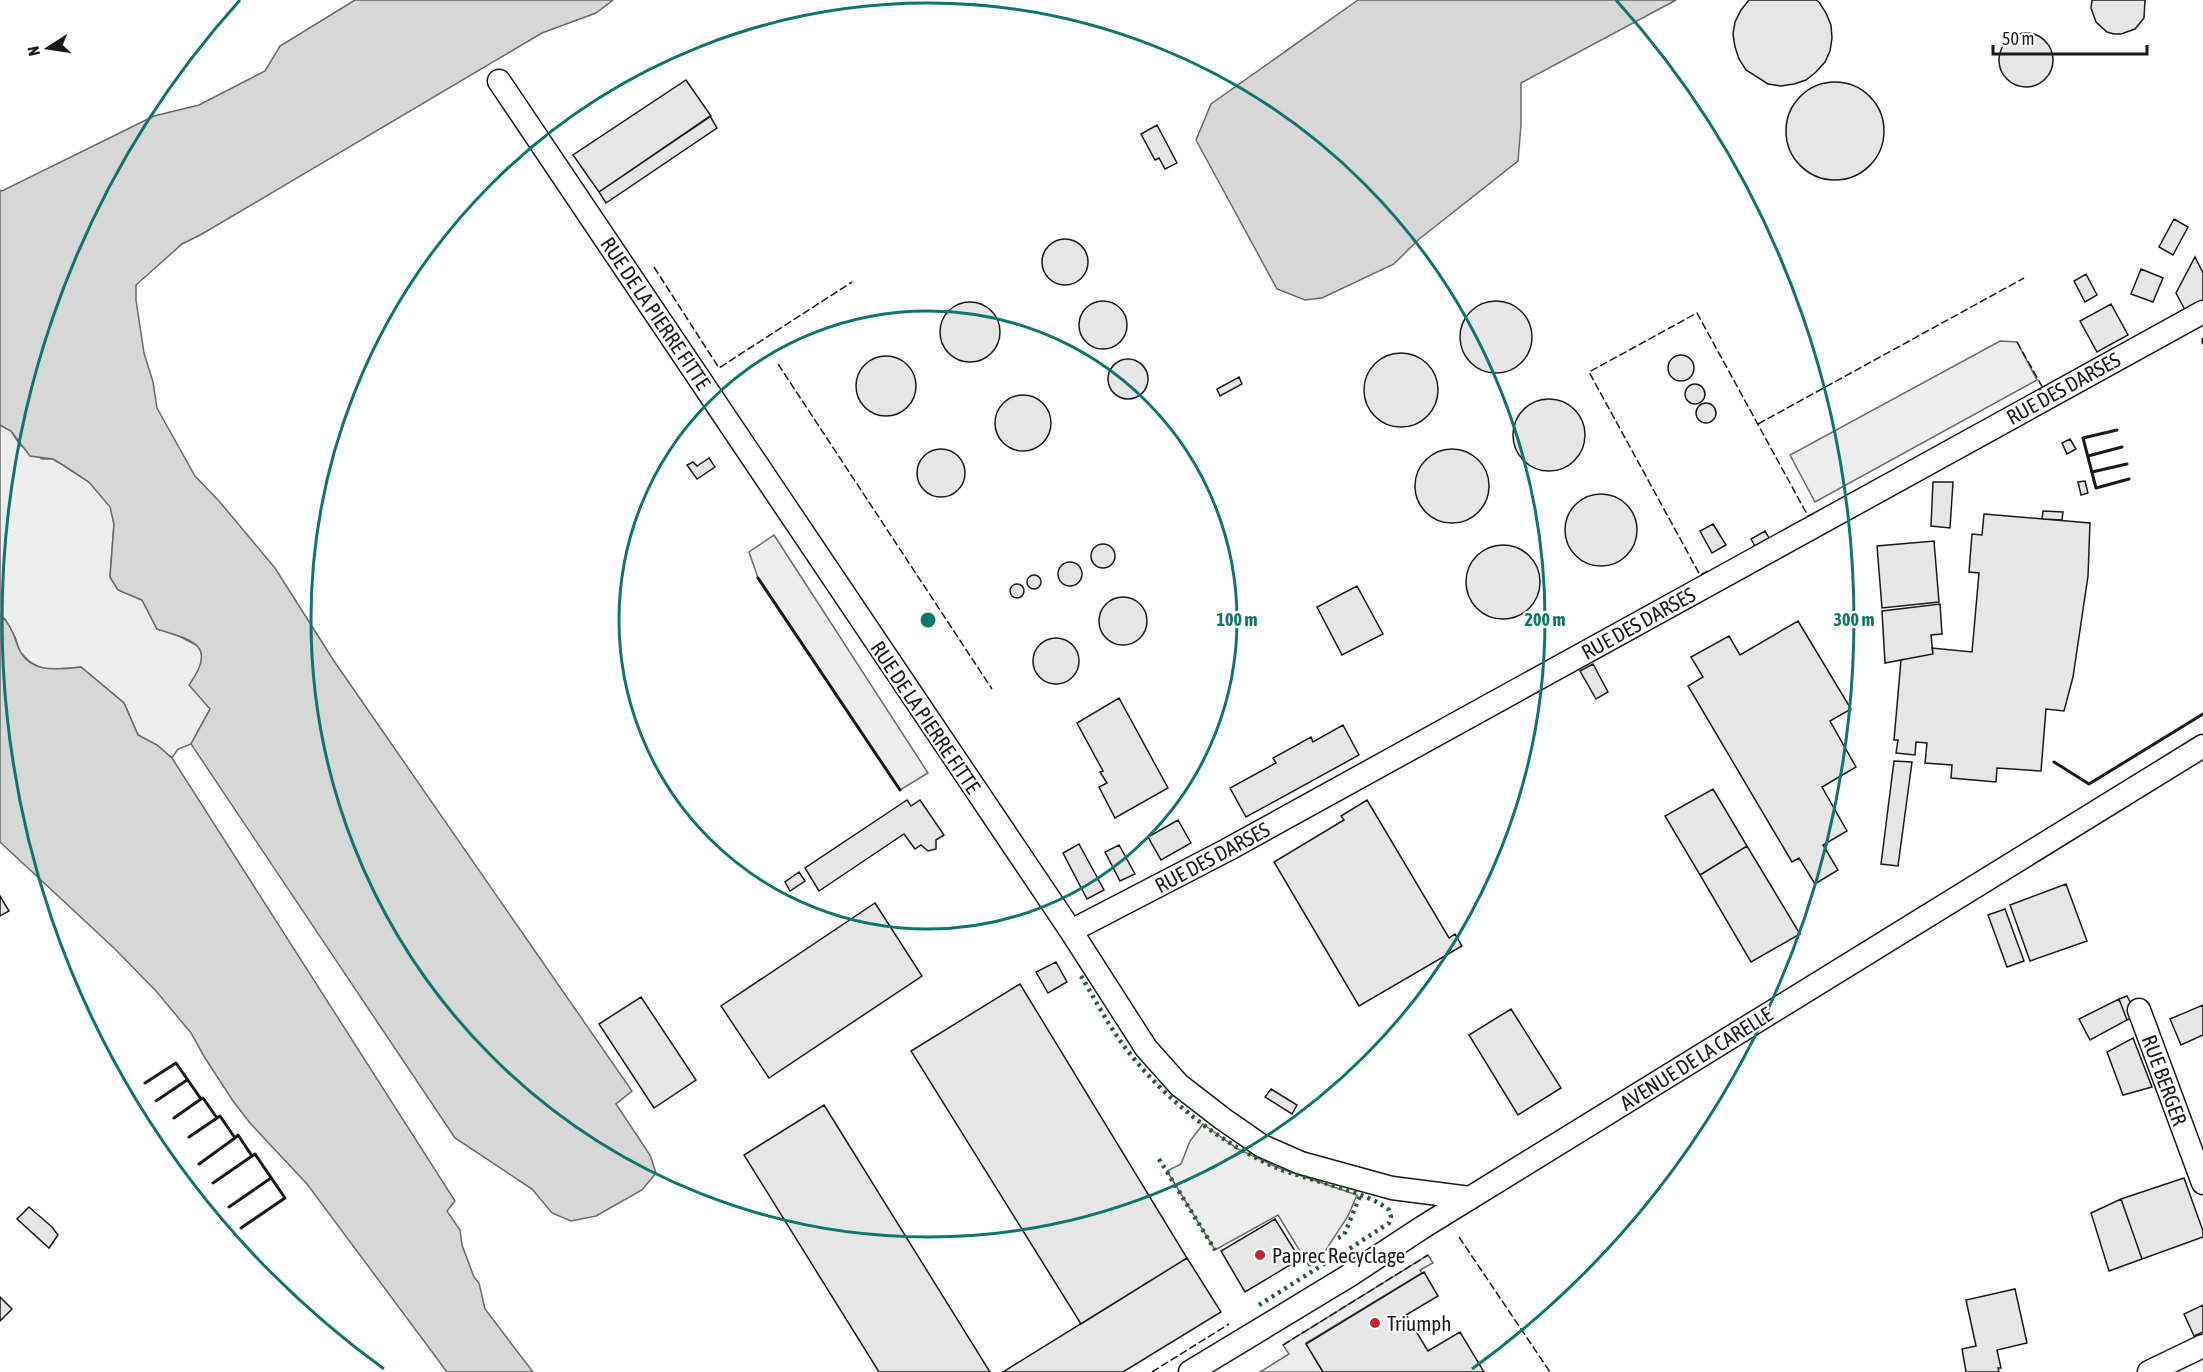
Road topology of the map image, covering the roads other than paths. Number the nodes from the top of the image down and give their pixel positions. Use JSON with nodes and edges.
{"nodes":[{"id":1,"x":499,"y":81,"type":"dead end"},
{"id":2,"x":2203,"y":312,"type":"edge"},
{"id":3,"x":2203,"y":746,"type":"edge"},
{"id":4,"x":1071,"y":931,"type":"junction"},
{"id":5,"x":2139,"y":1010,"type":"dead end"},
{"id":6,"x":2203,"y":1183,"type":"edge"},
{"id":7,"x":1470,"y":1198,"type":"junction"},
{"id":8,"x":2203,"y":1346,"type":"edge"},
{"id":9,"x":1190,"y":1372,"type":"edge"},
{"id":10,"x":2149,"y":1372,"type":"edge"}],
"edges":[{"from":1,"to":4,"type":"street","name":"RUE DE LA PIERRE FITTE"},
{"from":2,"to":4,"type":"street","name":"RUE DES DARSES"},
{"from":3,"to":7,"type":"street","name":"AVENUE DE LA CARELLE"},
{"from":4,"to":7,"type":"street","name":"RUE DE LA PIERRE FITTE"},
{"from":5,"to":6,"type":"street","name":"RUE BERGER"},
{"from":7,"to":9,"type":"street","name":"AVENUE DE LA CARELLE"},
{"from":8,"to":10,"type":"street"}]}
